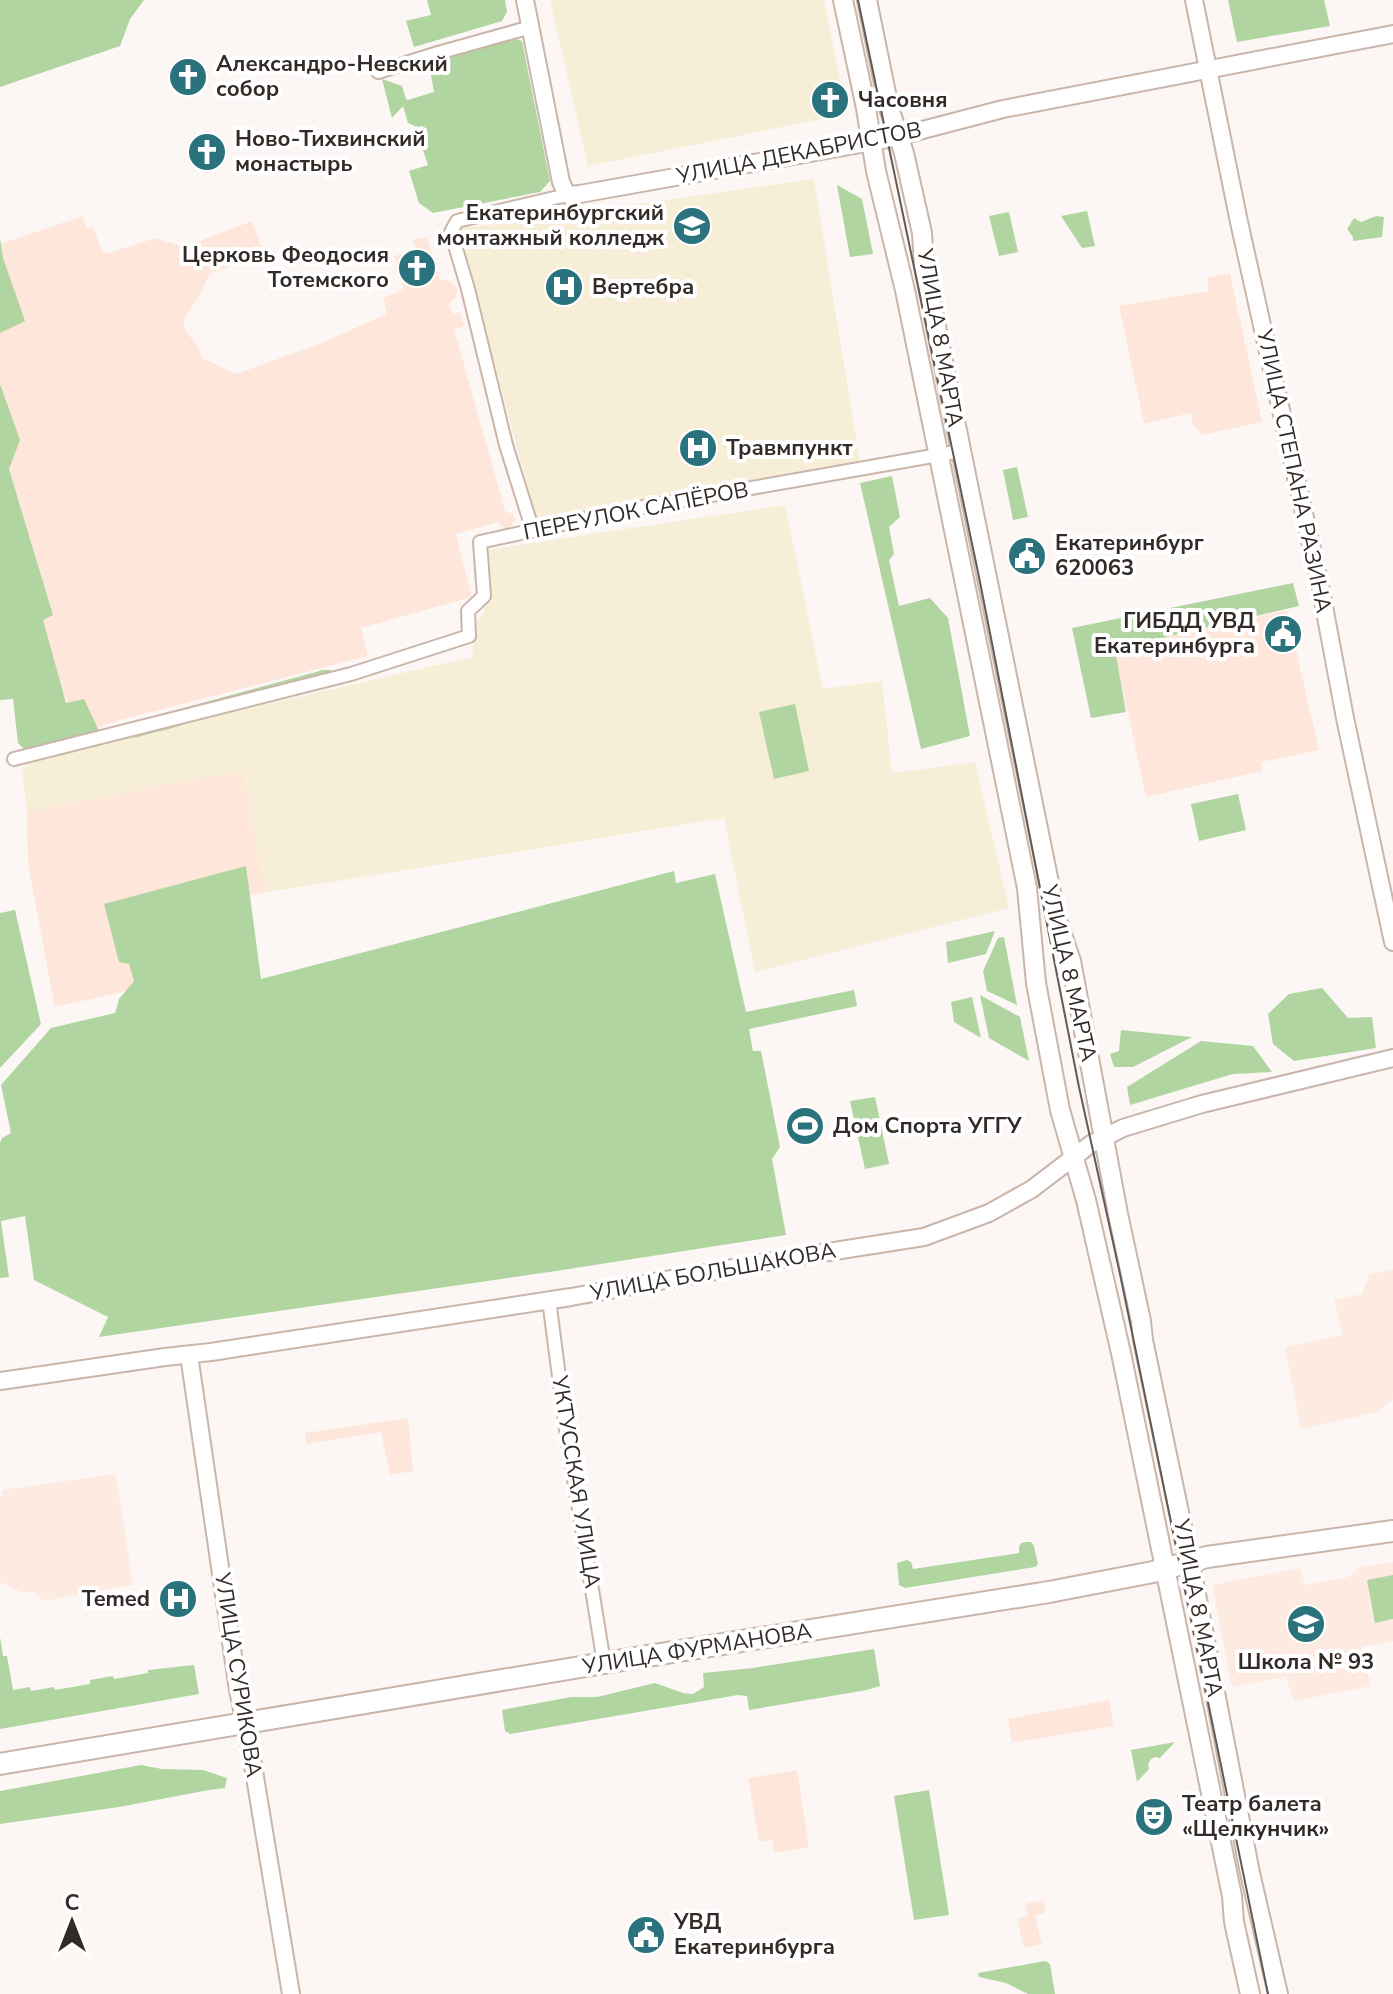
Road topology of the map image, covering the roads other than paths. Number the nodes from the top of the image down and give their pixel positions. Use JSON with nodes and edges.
{"nodes":[{"id":1,"x":525,"y":0,"type":"edge"},
{"id":2,"x":843,"y":0,"type":"edge"},
{"id":3,"x":867,"y":0,"type":"edge"},
{"id":4,"x":1194,"y":0,"type":"edge"},
{"id":5,"x":531,"y":27,"type":"junction"},
{"id":6,"x":1393,"y":34,"type":"edge"},
{"id":7,"x":1208,"y":69,"type":"junction"},
{"id":8,"x":378,"y":72,"type":"dead end"},
{"id":9,"x":898,"y":137,"type":"junction"},
{"id":10,"x":871,"y":141,"type":"junction"},
{"id":11,"x":567,"y":195,"type":"junction"},
{"id":12,"x":961,"y":451,"type":"junction"},
{"id":13,"x":938,"y":455,"type":"junction"},
{"id":14,"x":533,"y":531,"type":"junction"},
{"id":15,"x":14,"y":759,"type":"dead end"},
{"id":16,"x":1393,"y":942,"type":"edge"},
{"id":17,"x":1393,"y":1058,"type":"edge"},
{"id":18,"x":1104,"y":1137,"type":"junction"},
{"id":19,"x":1074,"y":1157,"type":"junction"},
{"id":20,"x":549,"y":1300,"type":"junction"},
{"id":21,"x":189,"y":1355,"type":"junction"},
{"id":22,"x":0,"y":1381,"type":"edge"},
{"id":23,"x":1393,"y":1531,"type":"edge"},
{"id":24,"x":1189,"y":1562,"type":"junction"},
{"id":25,"x":1165,"y":1568,"type":"junction"},
{"id":26,"x":604,"y":1663,"type":"junction"},
{"id":27,"x":245,"y":1723,"type":"junction"},
{"id":28,"x":0,"y":1764,"type":"edge"},
{"id":29,"x":291,"y":1994,"type":"edge"},
{"id":30,"x":1250,"y":1994,"type":"edge"},
{"id":31,"x":1278,"y":1994,"type":"edge"}],
"edges":[{"from":1,"to":5,"type":"street"},
{"from":2,"to":10,"type":"main road","name":"УЛИЦА 8 МАРТА"},
{"from":3,"to":9,"type":"main road","name":"УЛИЦА 8 МАРТА"},
{"from":4,"to":7,"type":"street","name":"УЛИЦА СТЕПАНА РАЗИНА"},
{"from":5,"to":8,"type":"street"},
{"from":5,"to":11,"type":"street"},
{"from":6,"to":7,"type":"street","name":"УЛИЦА ДЕКАБРИСТОВ"},
{"from":7,"to":9,"type":"street","name":"УЛИЦА ДЕКАБРИСТОВ"},
{"from":7,"to":16,"type":"street","name":"УЛИЦА СТЕПАНА РАЗИНА"},
{"from":9,"to":10,"type":"street","name":"УЛИЦА ДЕКАБРИСТОВ"},
{"from":9,"to":12,"type":"main road","name":"УЛИЦА 8 МАРТА"},
{"from":10,"to":11,"type":"street","name":"УЛИЦА ДЕКАБРИСТОВ"},
{"from":10,"to":13,"type":"main road","name":"УЛИЦА 8 МАРТА"},
{"from":11,"to":14,"type":"street","name":"УЛИЦА ДЕКАБРИСТОВ"},
{"from":12,"to":13,"type":"street","name":"ПЕРЕУЛОК САПЁРОВ"},
{"from":12,"to":18,"type":"main road","name":"УЛИЦА 8 МАРТА"},
{"from":13,"to":14,"type":"street","name":"ПЕРЕУЛОК САПЁРОВ"},
{"from":13,"to":19,"type":"main road","name":"УЛИЦА 8 МАРТА"},
{"from":14,"to":15,"type":"street","name":"ПЕРЕУЛОК САПЁРОВ"},
{"from":17,"to":18,"type":"street","name":"УЛИЦА БОЛЬШАКОВА"},
{"from":18,"to":19,"type":"street","name":"УЛИЦА БОЛЬШАКОВА"},
{"from":18,"to":24,"type":"main road","name":"УЛИЦА 8 МАРТА"},
{"from":19,"to":20,"type":"street","name":"УЛИЦА БОЛЬШАКОВА"},
{"from":19,"to":25,"type":"main road","name":"УЛИЦА 8 МАРТА"},
{"from":20,"to":21,"type":"street","name":"УЛИЦА БОЛЬШАКОВА"},
{"from":20,"to":26,"type":"street","name":"УКТУССКАЯ УЛИЦА"},
{"from":21,"to":22,"type":"street","name":"УЛИЦА БОЛЬШАКОВА"},
{"from":21,"to":27,"type":"street","name":"УЛИЦА СУРИКОВА"},
{"from":23,"to":24,"type":"main road","name":"УЛИЦА ФУРМАНОВА"},
{"from":24,"to":25,"type":"main road","name":"УЛИЦА ФУРМАНОВА"},
{"from":24,"to":31,"type":"main road","name":"УЛИЦА 8 МАРТА"},
{"from":25,"to":26,"type":"main road","name":"УЛИЦА ФУРМАНОВА"},
{"from":25,"to":30,"type":"main road","name":"УЛИЦА 8 МАРТА"},
{"from":26,"to":27,"type":"main road","name":"УЛИЦА ФУРМАНОВА"},
{"from":27,"to":28,"type":"main road","name":"УЛИЦА ФУРМАНОВА"},
{"from":27,"to":29,"type":"street","name":"УЛИЦА СУРИКОВА"}]}
